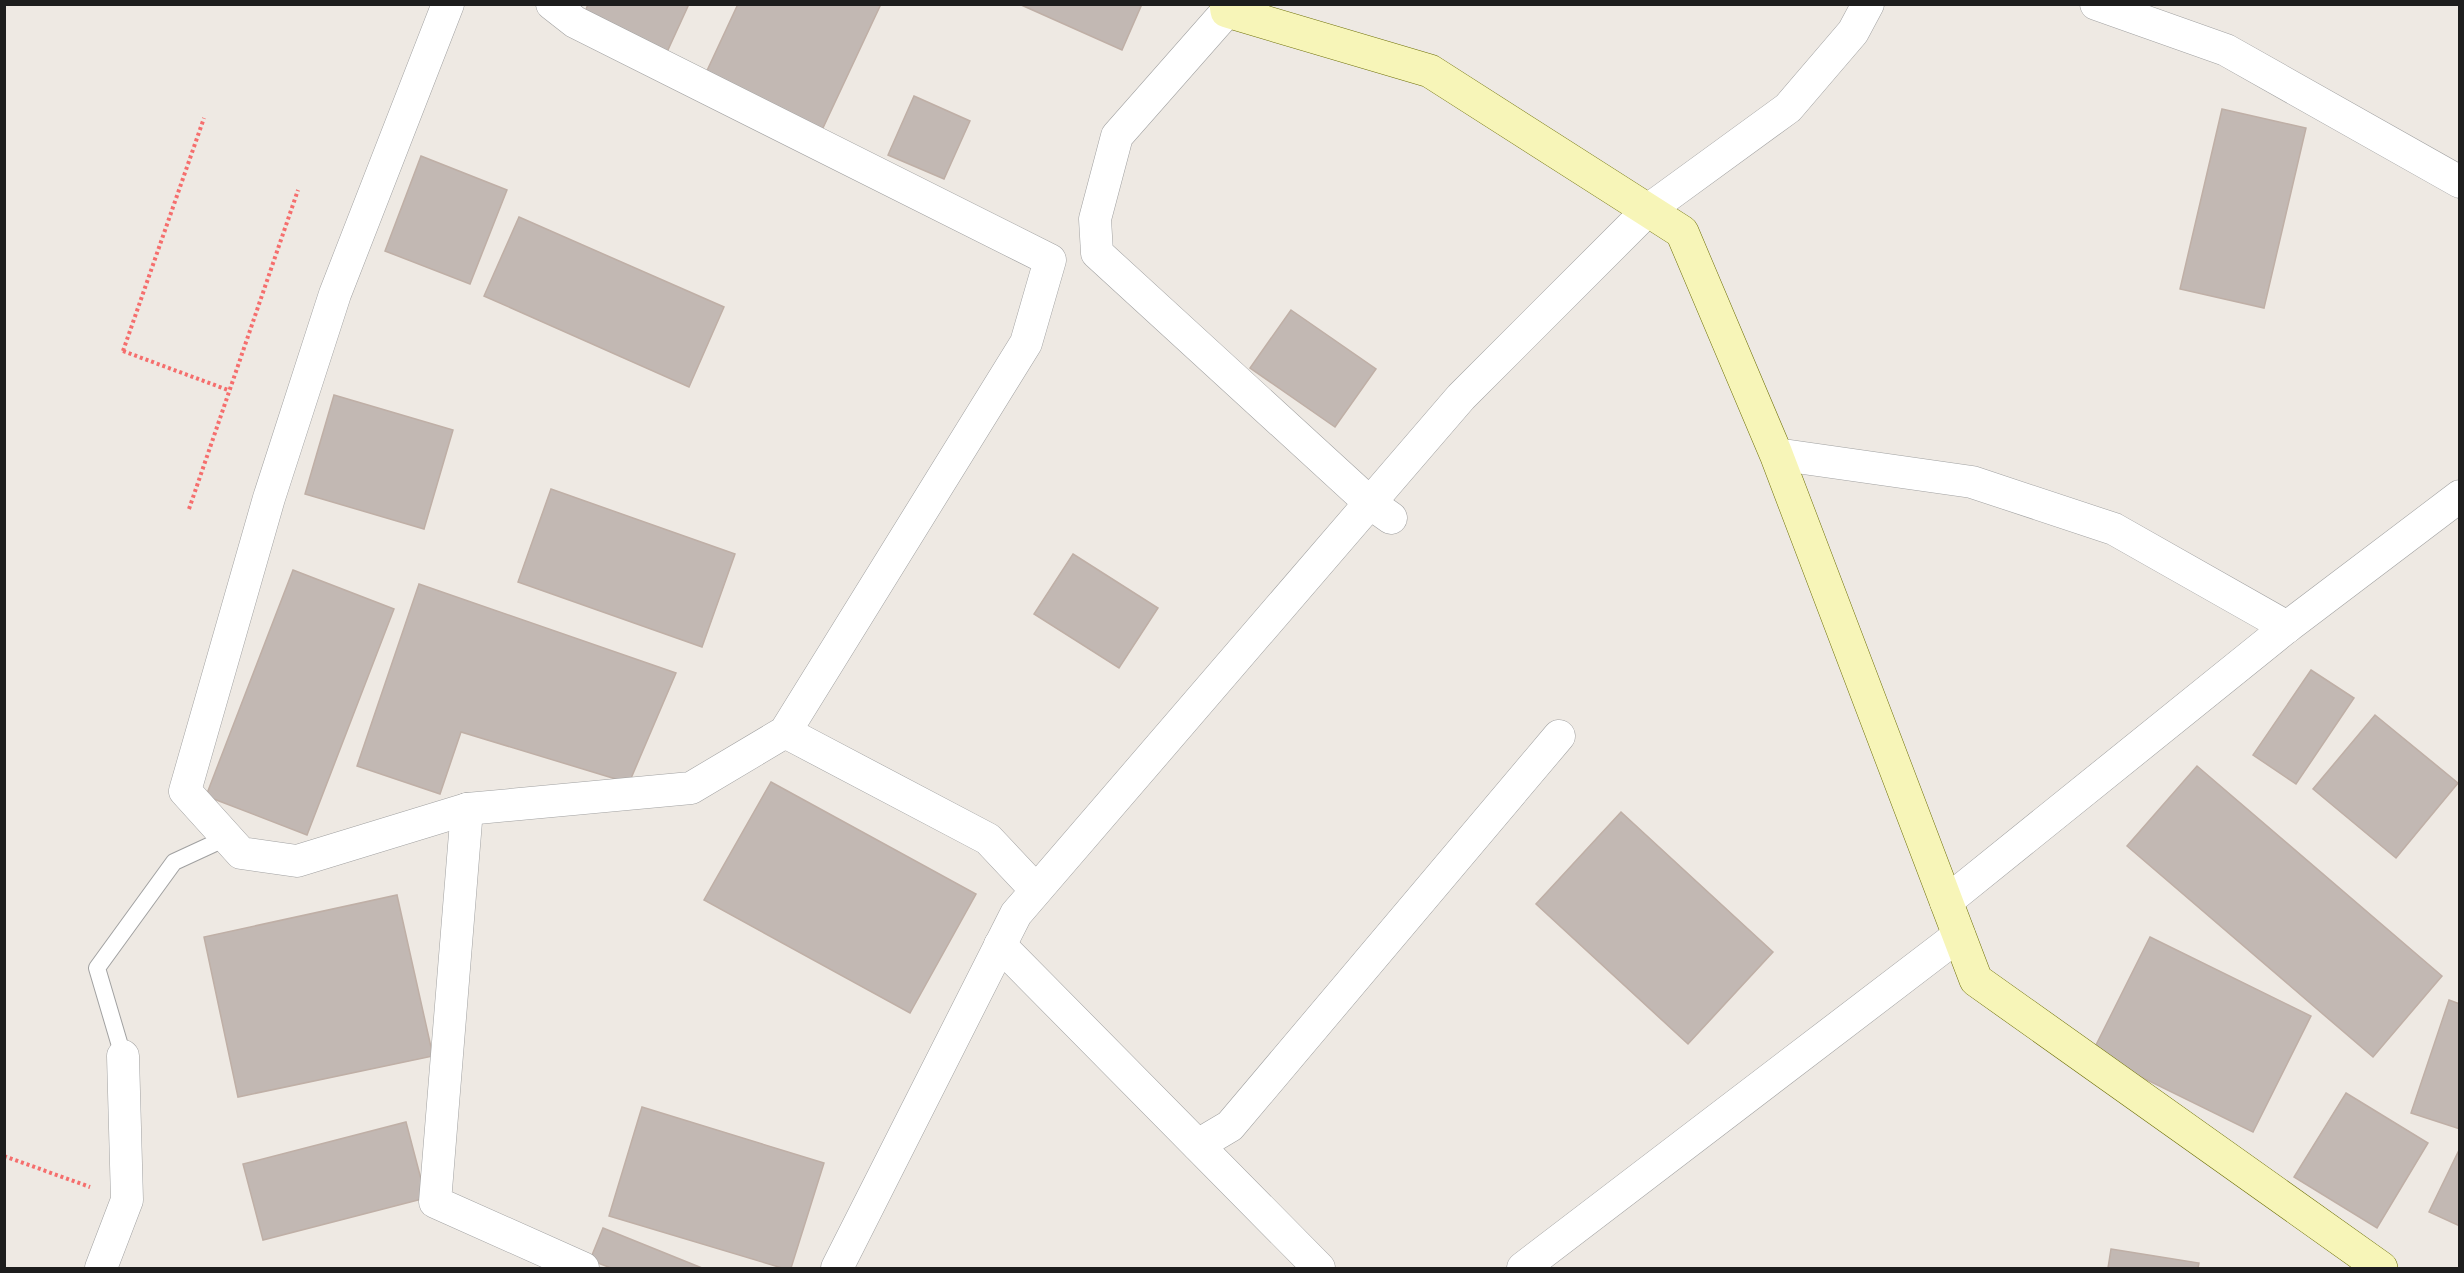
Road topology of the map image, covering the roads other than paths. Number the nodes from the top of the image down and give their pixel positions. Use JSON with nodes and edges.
{"nodes":[{"id":1,"x":448,"y":4,"type":"edge"},
{"id":2,"x":552,"y":4,"type":"edge"},
{"id":3,"x":1868,"y":4,"type":"edge"},
{"id":4,"x":2096,"y":4,"type":"edge"},
{"id":5,"x":1226,"y":8,"type":"edge"},
{"id":6,"x":2460,"y":182,"type":"edge"},
{"id":7,"x":1648,"y":210,"type":"junction"},
{"id":8,"x":1097,"y":253,"type":"junction"},
{"id":9,"x":1046,"y":258,"type":"junction"},
{"id":10,"x":1776,"y":454,"type":"junction"},
{"id":11,"x":2460,"y":496,"type":"edge"},
{"id":12,"x":1380,"y":510,"type":"junction"},
{"id":13,"x":2287,"y":627,"type":"junction"},
{"id":14,"x":785,"y":732,"type":"junction"},
{"id":15,"x":1559,"y":736,"type":"dead end"},
{"id":16,"x":467,"y":808,"type":"junction"},
{"id":17,"x":226,"y":838,"type":"junction"},
{"id":18,"x":1036,"y":890,"type":"junction"},
{"id":19,"x":1946,"y":902,"type":"junction"},
{"id":20,"x":1959,"y":935,"type":"junction"},
{"id":21,"x":1000,"y":945,"type":"junction"},
{"id":22,"x":123,"y":1056,"type":"joint"},
{"id":23,"x":1198,"y":1145,"type":"junction"},
{"id":24,"x":101,"y":1269,"type":"edge"},
{"id":25,"x":583,"y":1269,"type":"edge"},
{"id":26,"x":837,"y":1269,"type":"edge"},
{"id":27,"x":1319,"y":1269,"type":"edge"},
{"id":28,"x":1523,"y":1269,"type":"edge"},
{"id":29,"x":2381,"y":1269,"type":"edge"}],
"edges":[{"from":1,"to":17,"type":"street"},
{"from":2,"to":9,"type":"street"},
{"from":3,"to":7,"type":"street"},
{"from":4,"to":6,"type":"street"},
{"from":5,"to":7,"type":"main road"},
{"from":5,"to":8,"type":"street"},
{"from":7,"to":10,"type":"main road"},
{"from":7,"to":12,"type":"street"},
{"from":8,"to":9,"type":"street"},
{"from":8,"to":12,"type":"street"},
{"from":9,"to":14,"type":"street"},
{"from":10,"to":13,"type":"street"},
{"from":10,"to":19,"type":"main road"},
{"from":11,"to":13,"type":"street"},
{"from":12,"to":18,"type":"street"},
{"from":13,"to":19,"type":"street"},
{"from":14,"to":16,"type":"street"},
{"from":14,"to":18,"type":"street"},
{"from":15,"to":23,"type":"street"},
{"from":16,"to":17,"type":"street"},
{"from":16,"to":25,"type":"street"},
{"from":17,"to":22,"type":"lane"},
{"from":18,"to":21,"type":"street"},
{"from":19,"to":20,"type":"main road"},
{"from":20,"to":28,"type":"street"},
{"from":20,"to":29,"type":"main road"},
{"from":21,"to":23,"type":"street"},
{"from":21,"to":26,"type":"street"},
{"from":22,"to":24,"type":"street"},
{"from":23,"to":27,"type":"street"}]}
